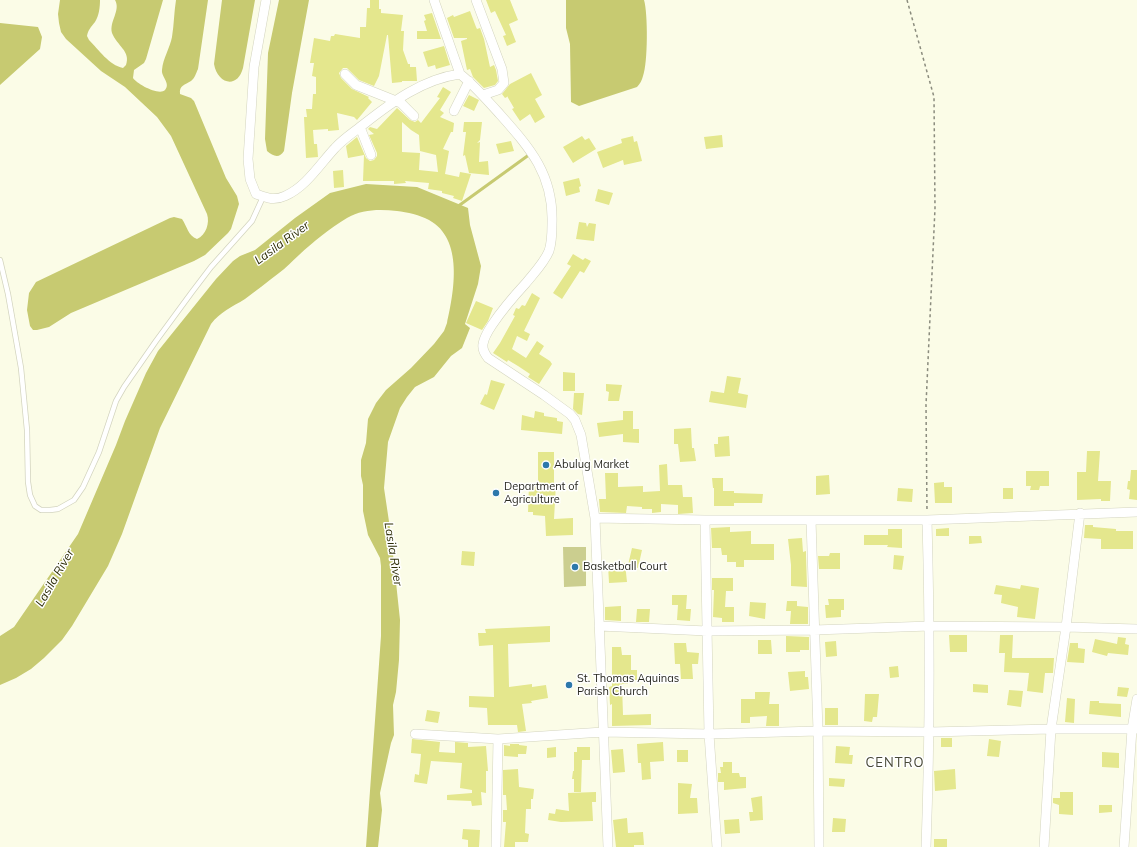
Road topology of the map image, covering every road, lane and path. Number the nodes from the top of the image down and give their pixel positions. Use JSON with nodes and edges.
{"nodes":[{"id":1,"x":266,"y":0,"type":"edge"},
{"id":2,"x":434,"y":0,"type":"edge"},
{"id":3,"x":476,"y":0,"type":"edge"},
{"id":4,"x":907,"y":0,"type":"edge"},
{"id":5,"x":345,"y":74,"type":"dead end"},
{"id":6,"x":460,"y":74,"type":"junction"},
{"id":7,"x":469,"y":81,"type":"junction"},
{"id":8,"x":483,"y":95,"type":"junction"},
{"id":9,"x":395,"y":100,"type":"junction"},
{"id":10,"x":454,"y":111,"type":"dead end"},
{"id":11,"x":414,"y":116,"type":"dead end"},
{"id":12,"x":360,"y":128,"type":"junction"},
{"id":13,"x":371,"y":155,"type":"dead end"},
{"id":14,"x":263,"y":197,"type":"junction"},
{"id":15,"x":0,"y":260,"type":"edge"},
{"id":16,"x":1137,"y":512,"type":"edge"},
{"id":17,"x":1080,"y":513,"type":"junction"},
{"id":18,"x":595,"y":518,"type":"junction"},
{"id":19,"x":704,"y":520,"type":"junction"},
{"id":20,"x":811,"y":520,"type":"junction"},
{"id":21,"x":927,"y":520,"type":"junction"},
{"id":22,"x":599,"y":626,"type":"junction"},
{"id":23,"x":930,"y":626,"type":"junction"},
{"id":24,"x":1066,"y":627,"type":"junction"},
{"id":25,"x":1137,"y":629,"type":"edge"},
{"id":26,"x":814,"y":630,"type":"junction"},
{"id":27,"x":707,"y":631,"type":"junction"},
{"id":28,"x":1137,"y":699,"type":"edge"},
{"id":29,"x":1051,"y":729,"type":"junction"},
{"id":30,"x":1135,"y":729,"type":"edge"},
{"id":31,"x":818,"y":731,"type":"junction"},
{"id":32,"x":603,"y":732,"type":"junction"},
{"id":33,"x":930,"y":732,"type":"junction"},
{"id":34,"x":415,"y":734,"type":"dead end"},
{"id":35,"x":709,"y":734,"type":"junction"},
{"id":36,"x":498,"y":739,"type":"junction"},
{"id":37,"x":496,"y":847,"type":"edge"},
{"id":38,"x":608,"y":847,"type":"edge"},
{"id":39,"x":717,"y":847,"type":"edge"},
{"id":40,"x":819,"y":847,"type":"edge"},
{"id":41,"x":926,"y":847,"type":"edge"},
{"id":42,"x":1044,"y":847,"type":"edge"},
{"id":43,"x":1124,"y":847,"type":"edge"}],
"edges":[{"from":1,"to":14,"type":"street"},
{"from":2,"to":6,"type":"street"},
{"from":3,"to":8,"type":"street"},
{"from":4,"to":21,"type":"path"},
{"from":5,"to":9,"type":"street"},
{"from":6,"to":7,"type":"street"},
{"from":6,"to":9,"type":"street"},
{"from":7,"to":8,"type":"street"},
{"from":7,"to":10,"type":"street"},
{"from":8,"to":18,"type":"street"},
{"from":9,"to":11,"type":"street"},
{"from":9,"to":12,"type":"street"},
{"from":12,"to":13,"type":"street"},
{"from":12,"to":14,"type":"street"},
{"from":14,"to":15,"type":"lane"},
{"from":16,"to":17,"type":"street"},
{"from":17,"to":21,"type":"street"},
{"from":17,"to":24,"type":"street"},
{"from":18,"to":19,"type":"street"},
{"from":18,"to":22,"type":"street"},
{"from":19,"to":20,"type":"street"},
{"from":19,"to":27,"type":"street"},
{"from":20,"to":21,"type":"street"},
{"from":20,"to":26,"type":"street"},
{"from":21,"to":23,"type":"street"},
{"from":22,"to":27,"type":"street"},
{"from":22,"to":32,"type":"street"},
{"from":23,"to":24,"type":"street"},
{"from":23,"to":26,"type":"street"},
{"from":23,"to":33,"type":"street"},
{"from":24,"to":25,"type":"street"},
{"from":24,"to":29,"type":"street"},
{"from":26,"to":27,"type":"street"},
{"from":26,"to":31,"type":"street"},
{"from":27,"to":35,"type":"street"},
{"from":28,"to":30,"type":"street"},
{"from":29,"to":30,"type":"street"},
{"from":29,"to":33,"type":"street"},
{"from":29,"to":42,"type":"street"},
{"from":30,"to":43,"type":"street"},
{"from":31,"to":33,"type":"street"},
{"from":31,"to":35,"type":"street"},
{"from":31,"to":40,"type":"street"},
{"from":32,"to":35,"type":"street"},
{"from":32,"to":36,"type":"street"},
{"from":32,"to":38,"type":"street"},
{"from":33,"to":41,"type":"street"},
{"from":34,"to":36,"type":"street"},
{"from":35,"to":39,"type":"street"},
{"from":36,"to":37,"type":"street"}]}
